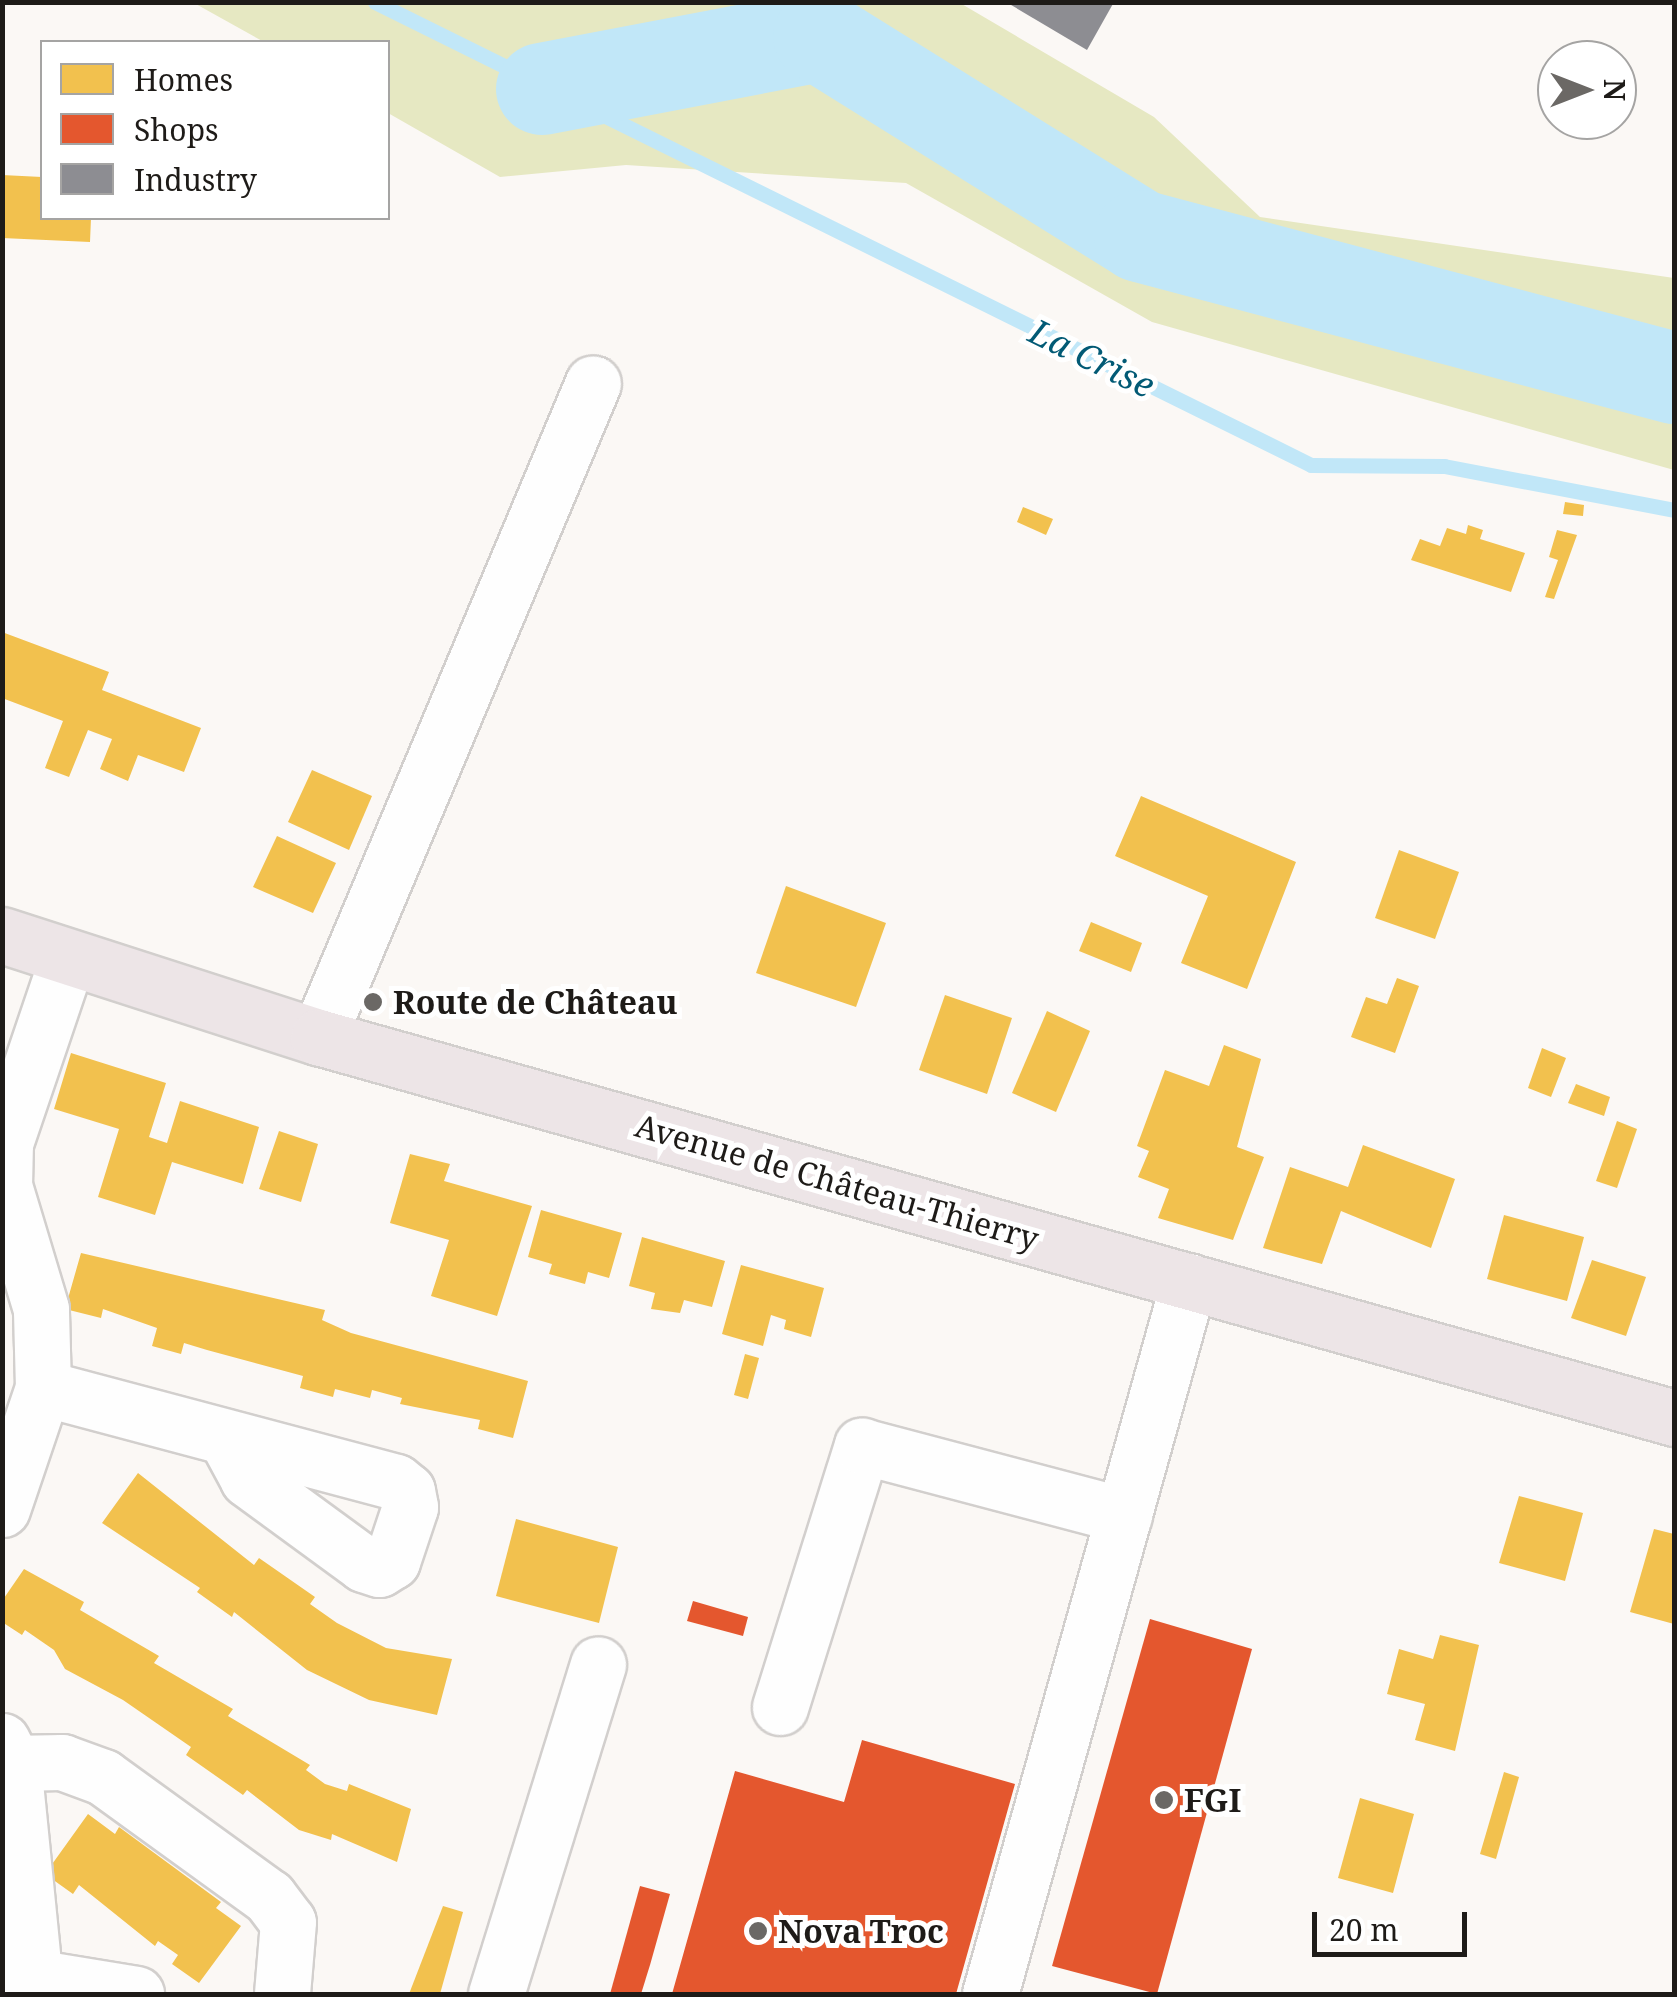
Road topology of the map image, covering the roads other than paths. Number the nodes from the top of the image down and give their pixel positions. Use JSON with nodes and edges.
{"nodes":[{"id":1,"x":593,"y":384,"type":"dead end"},
{"id":2,"x":2,"y":935,"type":"edge"},
{"id":3,"x":67,"y":960,"type":"junction"},
{"id":4,"x":318,"y":1037,"type":"junction"},
{"id":5,"x":1189,"y":1281,"type":"junction"},
{"id":6,"x":44,"y":1388,"type":"junction"},
{"id":7,"x":1674,"y":1418,"type":"edge"},
{"id":8,"x":226,"y":1440,"type":"dead end"},
{"id":9,"x":2,"y":1509,"type":"edge"},
{"id":10,"x":1124,"y":1514,"type":"junction"},
{"id":11,"x":598,"y":1664,"type":"dead end"},
{"id":12,"x":780,"y":1707,"type":"dead end"},
{"id":13,"x":8,"y":1752,"type":"edge"},
{"id":14,"x":26,"y":1981,"type":"edge"},
{"id":15,"x":136,"y":1994,"type":"edge"},
{"id":16,"x":282,"y":1994,"type":"edge"},
{"id":17,"x":496,"y":1994,"type":"edge"},
{"id":18,"x":990,"y":1994,"type":"edge"}],
"edges":[{"from":1,"to":4,"type":"street"},
{"from":2,"to":3,"type":"main road","name":"Avenue de Château-Thierry"},
{"from":3,"to":4,"type":"main road","name":"Avenue de Château-Thierry"},
{"from":3,"to":6,"type":"street"},
{"from":4,"to":5,"type":"main road","name":"Avenue de Château-Thierry"},
{"from":5,"to":7,"type":"main road","name":"Avenue de Château-Thierry"},
{"from":5,"to":10,"type":"street"},
{"from":6,"to":8,"type":"street"},
{"from":6,"to":9,"type":"street"},
{"from":10,"to":12,"type":"street"},
{"from":10,"to":18,"type":"street"},
{"from":11,"to":17,"type":"street"},
{"from":13,"to":14,"type":"street"},
{"from":13,"to":16,"type":"street"},
{"from":14,"to":15,"type":"street"}]}
